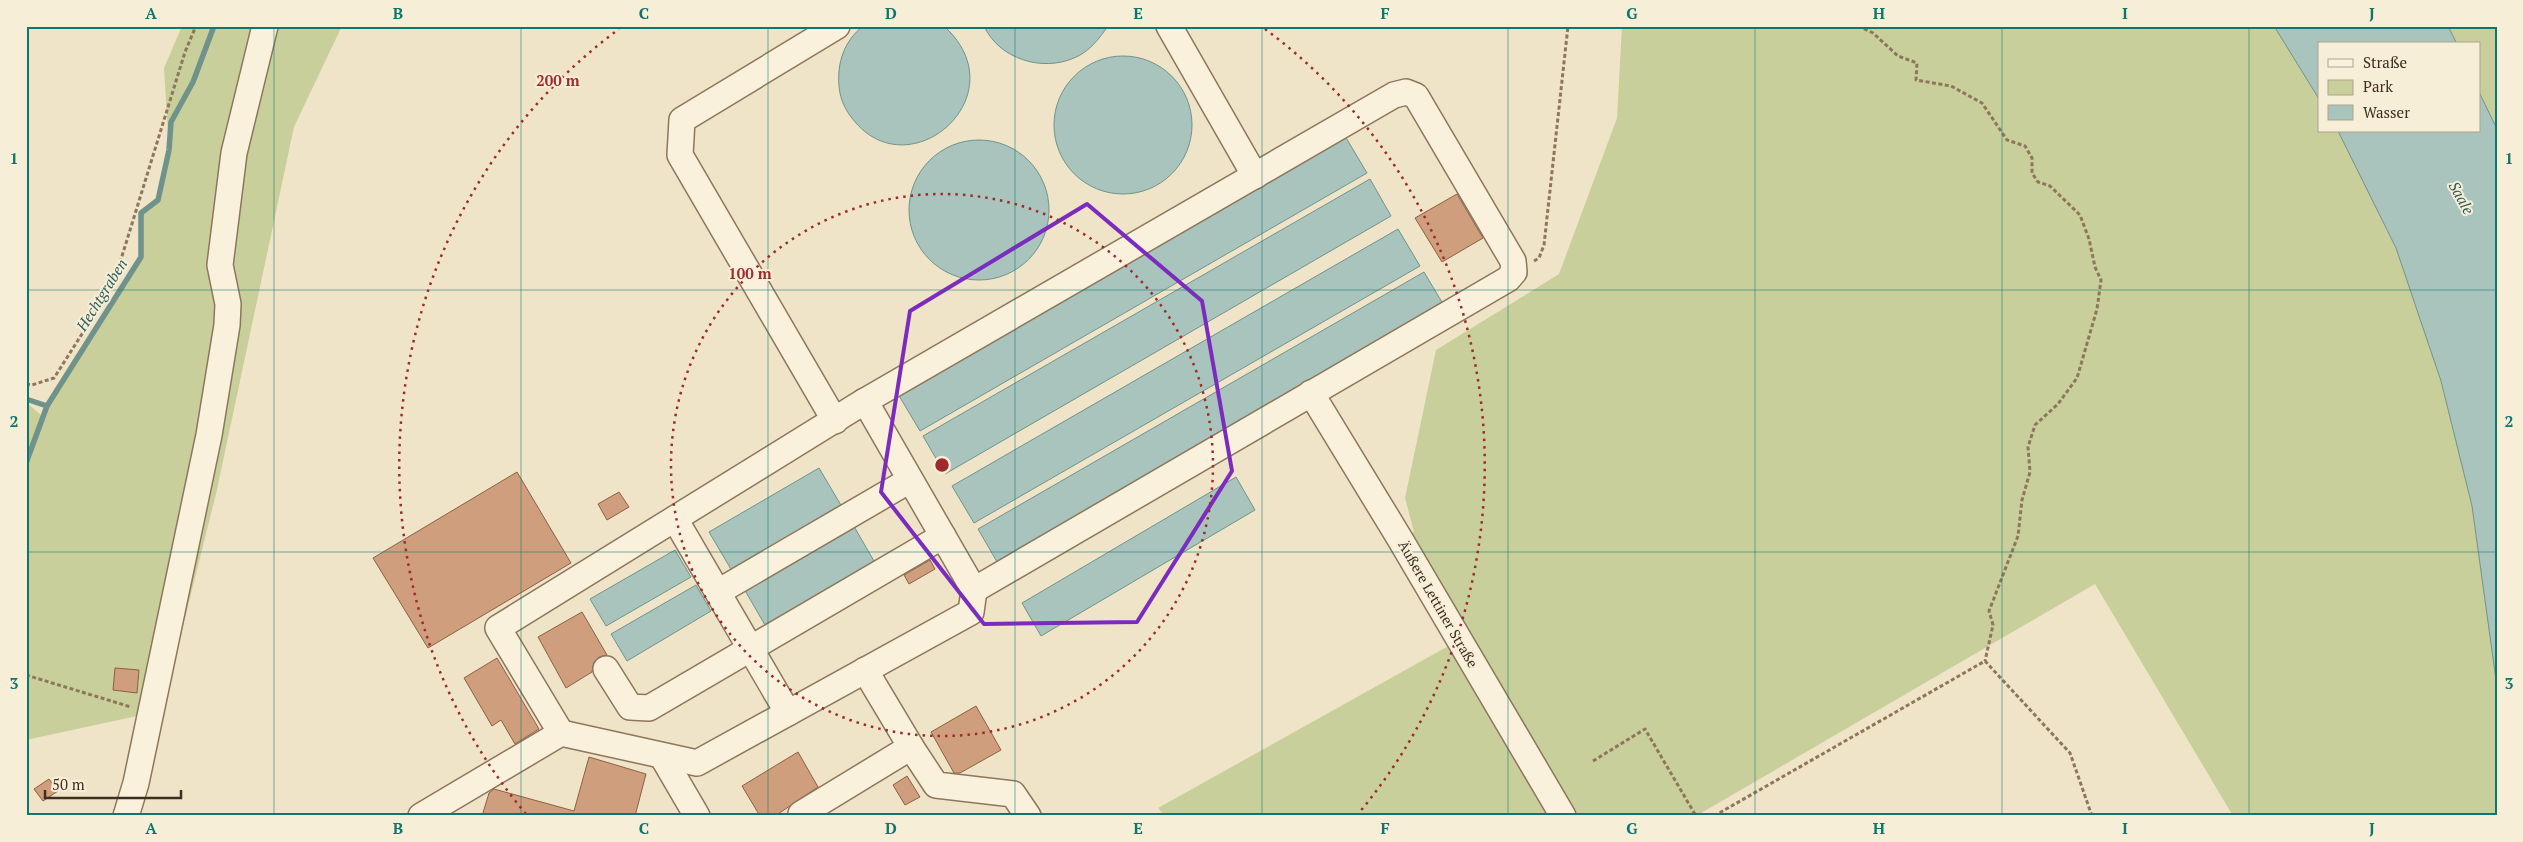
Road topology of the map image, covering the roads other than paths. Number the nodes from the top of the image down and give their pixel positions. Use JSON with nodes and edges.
{"nodes":[{"id":1,"x":265,"y":26,"type":"edge"},
{"id":2,"x":837,"y":26,"type":"edge"},
{"id":3,"x":1169,"y":26,"type":"edge"},
{"id":4,"x":1255,"y":176,"type":"junction"},
{"id":5,"x":1311,"y":394,"type":"junction"},
{"id":6,"x":865,"y":401,"type":"junction"},
{"id":7,"x":835,"y":421,"type":"junction"},
{"id":8,"x":910,"y":480,"type":"junction"},
{"id":9,"x":675,"y":519,"type":"junction"},
{"id":10,"x":943,"y":536,"type":"junction"},
{"id":11,"x":974,"y":590,"type":"junction"},
{"id":12,"x":718,"y":592,"type":"junction"},
{"id":13,"x":751,"y":649,"type":"junction"},
{"id":14,"x":606,"y":669,"type":"dead end"},
{"id":15,"x":865,"y":670,"type":"junction"},
{"id":16,"x":788,"y":712,"type":"junction"},
{"id":17,"x":561,"y":732,"type":"junction"},
{"id":18,"x":911,"y":747,"type":"junction"},
{"id":19,"x":662,"y":756,"type":"junction"},
{"id":20,"x":126,"y":816,"type":"edge"},
{"id":21,"x":421,"y":816,"type":"edge"},
{"id":22,"x":697,"y":816,"type":"edge"},
{"id":23,"x":802,"y":816,"type":"edge"},
{"id":24,"x":1028,"y":816,"type":"edge"},
{"id":25,"x":1563,"y":816,"type":"edge"}],
"edges":[{"from":1,"to":20,"type":"street"},
{"from":2,"to":7,"type":"street"},
{"from":3,"to":4,"type":"street"},
{"from":4,"to":5,"type":"street"},
{"from":4,"to":6,"type":"street"},
{"from":5,"to":11,"type":"street"},
{"from":5,"to":25,"type":"street","name":"Äußere Lettiner Straße"},
{"from":6,"to":7,"type":"street"},
{"from":6,"to":8,"type":"street"},
{"from":7,"to":9,"type":"street"},
{"from":8,"to":10,"type":"street"},
{"from":8,"to":12,"type":"street"},
{"from":9,"to":12,"type":"street"},
{"from":9,"to":17,"type":"street"},
{"from":10,"to":11,"type":"street"},
{"from":10,"to":13,"type":"street"},
{"from":11,"to":15,"type":"street"},
{"from":12,"to":13,"type":"street"},
{"from":13,"to":14,"type":"street"},
{"from":13,"to":16,"type":"street"},
{"from":15,"to":16,"type":"street"},
{"from":15,"to":18,"type":"street"},
{"from":16,"to":19,"type":"street"},
{"from":17,"to":19,"type":"street"},
{"from":17,"to":21,"type":"street"},
{"from":18,"to":23,"type":"street"},
{"from":18,"to":24,"type":"street"},
{"from":19,"to":22,"type":"street"}]}
